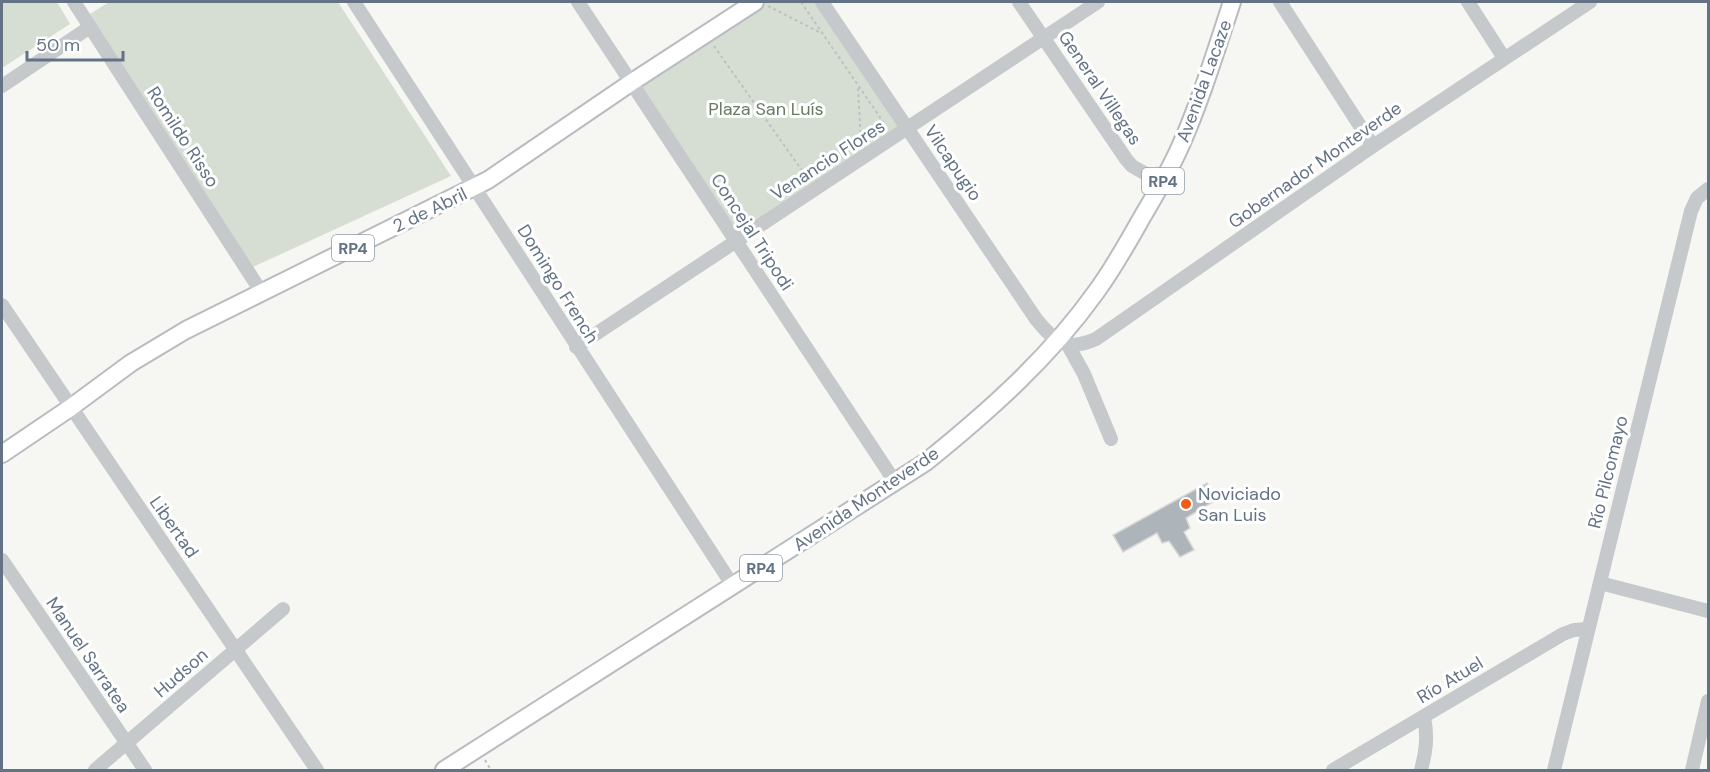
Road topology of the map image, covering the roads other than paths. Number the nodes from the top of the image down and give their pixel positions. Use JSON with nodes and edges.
{"nodes":[{"id":1,"x":74,"y":2,"type":"edge"},
{"id":2,"x":578,"y":2,"type":"edge"},
{"id":3,"x":822,"y":2,"type":"edge"},
{"id":4,"x":1019,"y":2,"type":"edge"},
{"id":5,"x":1098,"y":2,"type":"edge"},
{"id":6,"x":1232,"y":2,"type":"edge"},
{"id":7,"x":1280,"y":2,"type":"edge"},
{"id":8,"x":1468,"y":2,"type":"edge"},
{"id":9,"x":1590,"y":2,"type":"edge"},
{"id":10,"x":760,"y":3,"type":"edge"},
{"id":11,"x":360,"y":4,"type":"edge"},
{"id":12,"x":90,"y":27,"type":"junction"},
{"id":13,"x":1044,"y":39,"type":"junction"},
{"id":14,"x":1504,"y":58,"type":"junction"},
{"id":15,"x":632,"y":82,"type":"junction"},
{"id":16,"x":2,"y":86,"type":"edge"},
{"id":17,"x":908,"y":128,"type":"junction"},
{"id":18,"x":1373,"y":146,"type":"junction"},
{"id":19,"x":1162,"y":183,"type":"junction"},
{"id":20,"x":476,"y":187,"type":"junction"},
{"id":21,"x":1708,"y":189,"type":"edge"},
{"id":22,"x":736,"y":242,"type":"junction"},
{"id":23,"x":262,"y":293,"type":"junction"},
{"id":24,"x":2,"y":305,"type":"edge"},
{"id":25,"x":1063,"y":343,"type":"junction"},
{"id":26,"x":576,"y":347,"type":"junction"},
{"id":27,"x":70,"y":408,"type":"junction"},
{"id":28,"x":1111,"y":439,"type":"dead end"},
{"id":29,"x":2,"y":454,"type":"edge"},
{"id":30,"x":895,"y":482,"type":"junction"},
{"id":31,"x":2,"y":560,"type":"edge"},
{"id":32,"x":1600,"y":583,"type":"junction"},
{"id":33,"x":733,"y":586,"type":"junction"},
{"id":34,"x":283,"y":609,"type":"dead end"},
{"id":35,"x":1708,"y":611,"type":"edge"},
{"id":36,"x":1588,"y":629,"type":"junction"},
{"id":37,"x":236,"y":649,"type":"junction"},
{"id":38,"x":1708,"y":707,"type":"edge"},
{"id":39,"x":1424,"y":717,"type":"junction"},
{"id":40,"x":127,"y":744,"type":"junction"},
{"id":41,"x":95,"y":771,"type":"edge"},
{"id":42,"x":145,"y":771,"type":"edge"},
{"id":43,"x":317,"y":771,"type":"edge"},
{"id":44,"x":444,"y":771,"type":"edge"},
{"id":45,"x":1333,"y":771,"type":"edge"},
{"id":46,"x":1421,"y":771,"type":"edge"},
{"id":47,"x":1554,"y":771,"type":"edge"},
{"id":48,"x":1692,"y":771,"type":"edge"}],
"edges":[{"from":1,"to":12,"type":"street","name":"Romildo Risso"},
{"from":2,"to":15,"type":"street","name":"Concejal Tripodi"},
{"from":3,"to":17,"type":"street","name":"Vilcapugio"},
{"from":4,"to":13,"type":"street","name":"General Villegas"},
{"from":5,"to":13,"type":"street","name":"Venancio Flores"},
{"from":6,"to":19,"type":"main road","name":"Avenida Lacaze","number":"RP4"},
{"from":7,"to":18,"type":"street"},
{"from":8,"to":14,"type":"street"},
{"from":9,"to":14,"type":"street","name":"Gobernador Monteverde"},
{"from":10,"to":15,"type":"main road","name":"2 de Abril","number":"RP4"},
{"from":11,"to":20,"type":"street","name":"Domingo French"},
{"from":12,"to":16,"type":"street"},
{"from":12,"to":23,"type":"street","name":"Romildo Risso"},
{"from":13,"to":17,"type":"street","name":"Venancio Flores"},
{"from":13,"to":19,"type":"street","name":"General Villegas"},
{"from":14,"to":18,"type":"street","name":"Gobernador Monteverde"},
{"from":15,"to":20,"type":"main road","name":"2 de Abril","number":"RP4"},
{"from":15,"to":22,"type":"street","name":"Concejal Tripodi"},
{"from":17,"to":22,"type":"street","name":"Venancio Flores"},
{"from":17,"to":25,"type":"street","name":"Vilcapugio"},
{"from":18,"to":25,"type":"street","name":"Gobernador Monteverde"},
{"from":19,"to":25,"type":"main road","name":"Avenida Lacaze","number":"RP4"},
{"from":20,"to":23,"type":"main road","name":"2 de Abril","number":"RP4"},
{"from":20,"to":26,"type":"street","name":"Domingo French"},
{"from":21,"to":32,"type":"street","name":"Río Pilcomayo"},
{"from":22,"to":26,"type":"street","name":"Venancio Flores"},
{"from":22,"to":30,"type":"street","name":"Concejal Tripodi"},
{"from":23,"to":27,"type":"main road","name":"2 de Abril","number":"RP4"},
{"from":24,"to":27,"type":"street","name":"Libertad"},
{"from":25,"to":28,"type":"street","name":"Vilcapugio"},
{"from":25,"to":30,"type":"main road","name":"Avenida Monteverde","number":"RP4"},
{"from":26,"to":33,"type":"street","name":"Domingo French"},
{"from":27,"to":29,"type":"main road","name":"2 de Abril","number":"RP4"},
{"from":27,"to":37,"type":"street","name":"Libertad"},
{"from":30,"to":33,"type":"main road","name":"Avenida Monteverde","number":"RP4"},
{"from":31,"to":40,"type":"street","name":"Manuel Sarratea"},
{"from":32,"to":35,"type":"street"},
{"from":32,"to":36,"type":"street","name":"Río Pilcomayo"},
{"from":33,"to":44,"type":"main road","name":"Avenida Monteverde","number":"RP4"},
{"from":34,"to":37,"type":"street","name":"Hudson"},
{"from":36,"to":39,"type":"street","name":"Río Atuel"},
{"from":36,"to":47,"type":"street","name":"Río Pilcomayo"},
{"from":37,"to":40,"type":"street","name":"Hudson"},
{"from":37,"to":43,"type":"street","name":"Libertad"},
{"from":38,"to":48,"type":"street"},
{"from":39,"to":45,"type":"street","name":"Río Atuel"},
{"from":39,"to":46,"type":"street"},
{"from":40,"to":41,"type":"street","name":"Hudson"},
{"from":40,"to":42,"type":"street","name":"Manuel Sarratea"}]}
